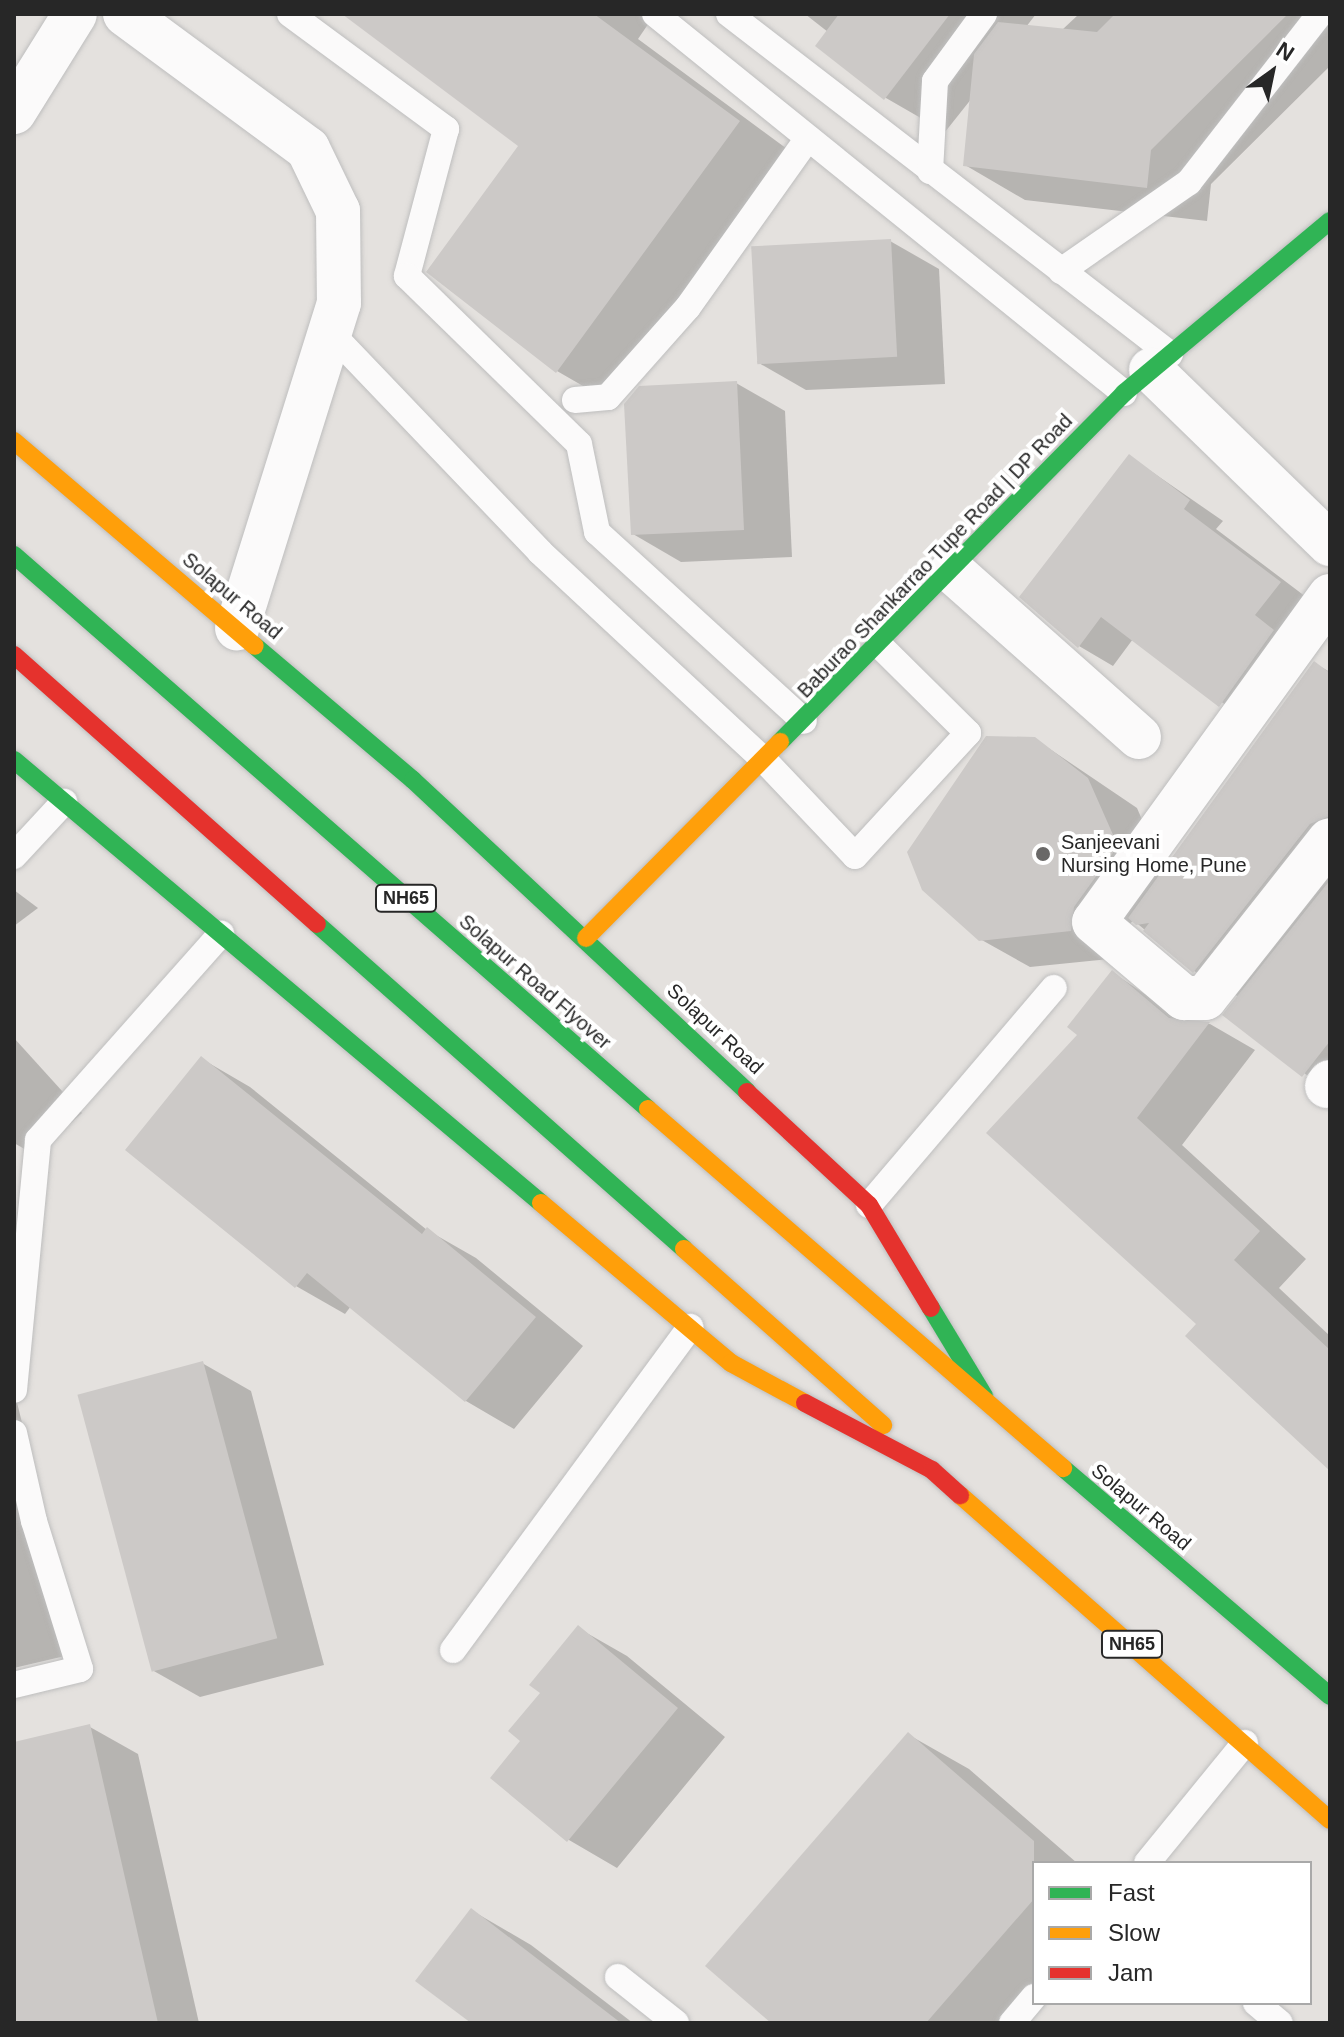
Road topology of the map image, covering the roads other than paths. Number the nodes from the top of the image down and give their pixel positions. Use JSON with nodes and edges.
{"nodes":[{"id":1,"x":75,"y":14,"type":"edge"},
{"id":2,"x":125,"y":14,"type":"edge"},
{"id":3,"x":290,"y":14,"type":"edge"},
{"id":4,"x":655,"y":14,"type":"edge"},
{"id":5,"x":729,"y":14,"type":"edge"},
{"id":6,"x":984,"y":14,"type":"edge"},
{"id":7,"x":1320,"y":14,"type":"edge"},
{"id":8,"x":14,"y":112,"type":"edge"},
{"id":9,"x":808,"y":138,"type":"junction"},
{"id":10,"x":930,"y":171,"type":"junction"},
{"id":11,"x":1330,"y":221,"type":"edge"},
{"id":12,"x":1061,"y":271,"type":"junction"},
{"id":13,"x":330,"y":332,"type":"junction"},
{"id":14,"x":1148,"y":372,"type":"junction"},
{"id":15,"x":575,"y":400,"type":"dead end"},
{"id":16,"x":14,"y":441,"type":"edge"},
{"id":17,"x":1330,"y":544,"type":"edge"},
{"id":18,"x":14,"y":555,"type":"edge"},
{"id":19,"x":952,"y":571,"type":"junction"},
{"id":20,"x":1330,"y":596,"type":"edge"},
{"id":21,"x":237,"y":628,"type":"junction"},
{"id":22,"x":879,"y":645,"type":"junction"},
{"id":23,"x":14,"y":655,"type":"edge"},
{"id":24,"x":804,"y":721,"type":"junction"},
{"id":25,"x":1139,"y":737,"type":"dead end"},
{"id":26,"x":14,"y":760,"type":"edge"},
{"id":27,"x":764,"y":760,"type":"junction"},
{"id":28,"x":64,"y":802,"type":"junction"},
{"id":29,"x":1330,"y":840,"type":"edge"},
{"id":30,"x":14,"y":856,"type":"edge"},
{"id":31,"x":221,"y":934,"type":"junction"},
{"id":32,"x":586,"y":938,"type":"junction"},
{"id":33,"x":1054,"y":988,"type":"dead end"},
{"id":34,"x":869,"y":1205,"type":"junction"},
{"id":35,"x":690,"y":1327,"type":"junction"},
{"id":36,"x":14,"y":1390,"type":"edge"},
{"id":37,"x":992,"y":1409,"type":"junction"},
{"id":38,"x":14,"y":1433,"type":"edge"},
{"id":39,"x":932,"y":1470,"type":"junction"},
{"id":40,"x":453,"y":1650,"type":"dead end"},
{"id":41,"x":14,"y":1685,"type":"edge"},
{"id":42,"x":1330,"y":1696,"type":"edge"},
{"id":43,"x":1245,"y":1743,"type":"junction"},
{"id":44,"x":1330,"y":1820,"type":"edge"},
{"id":45,"x":1149,"y":1861,"type":"edge"},
{"id":46,"x":618,"y":1977,"type":"dead end"},
{"id":47,"x":1032,"y":1999,"type":"edge"},
{"id":48,"x":1258,"y":2005,"type":"edge"},
{"id":49,"x":676,"y":2023,"type":"edge"},
{"id":50,"x":1012,"y":2023,"type":"edge"},
{"id":51,"x":1280,"y":2023,"type":"edge"}],
"edges":[{"from":1,"to":8,"type":"street"},
{"from":2,"to":13,"type":"street"},
{"from":3,"to":24,"type":"lane"},
{"from":4,"to":9,"type":"lane"},
{"from":5,"to":10,"type":"lane"},
{"from":6,"to":10,"type":"lane"},
{"from":7,"to":12,"type":"lane"},
{"from":9,"to":14,"type":"lane"},
{"from":9,"to":15,"type":"lane"},
{"from":10,"to":12,"type":"lane"},
{"from":11,"to":14,"type":"main road","name":"Baburao Shankarrao Tupe Road | DP Road"},
{"from":12,"to":14,"type":"lane"},
{"from":13,"to":21,"type":"street"},
{"from":13,"to":27,"type":"lane"},
{"from":14,"to":17,"type":"street"},
{"from":14,"to":19,"type":"main road","name":"Baburao Shankarrao Tupe Road | DP Road"},
{"from":16,"to":21,"type":"main road","name":"Solapur Road"},
{"from":18,"to":37,"type":"main road","name":"Solapur Road Flyover","number":"NH65"},
{"from":19,"to":22,"type":"main road","name":"Baburao Shankarrao Tupe Road | DP Road"},
{"from":19,"to":25,"type":"street"},
{"from":20,"to":29,"type":"street"},
{"from":21,"to":32,"type":"main road","name":"Solapur Road"},
{"from":22,"to":24,"type":"main road","name":"Baburao Shankarrao Tupe Road | DP Road"},
{"from":22,"to":27,"type":"lane"},
{"from":23,"to":39,"type":"main road","number":"NH65"},
{"from":24,"to":27,"type":"main road","name":"Baburao Shankarrao Tupe Road | DP Road"},
{"from":26,"to":28,"type":"main road"},
{"from":27,"to":32,"type":"main road","name":"Baburao Shankarrao Tupe Road | DP Road"},
{"from":28,"to":30,"type":"lane"},
{"from":28,"to":31,"type":"main road"},
{"from":31,"to":35,"type":"main road"},
{"from":31,"to":36,"type":"lane"},
{"from":32,"to":34,"type":"main road","name":"Solapur Road"},
{"from":33,"to":34,"type":"lane"},
{"from":34,"to":37,"type":"main road","name":"Solapur Road"},
{"from":35,"to":39,"type":"main road"},
{"from":35,"to":40,"type":"lane"},
{"from":37,"to":42,"type":"main road","name":"Solapur Road","number":"NH65"},
{"from":38,"to":41,"type":"lane"},
{"from":39,"to":43,"type":"main road","number":"NH65"},
{"from":43,"to":44,"type":"main road","number":"NH65"},
{"from":43,"to":45,"type":"lane"},
{"from":46,"to":49,"type":"lane"},
{"from":47,"to":50,"type":"lane"},
{"from":48,"to":51,"type":"lane"}]}
